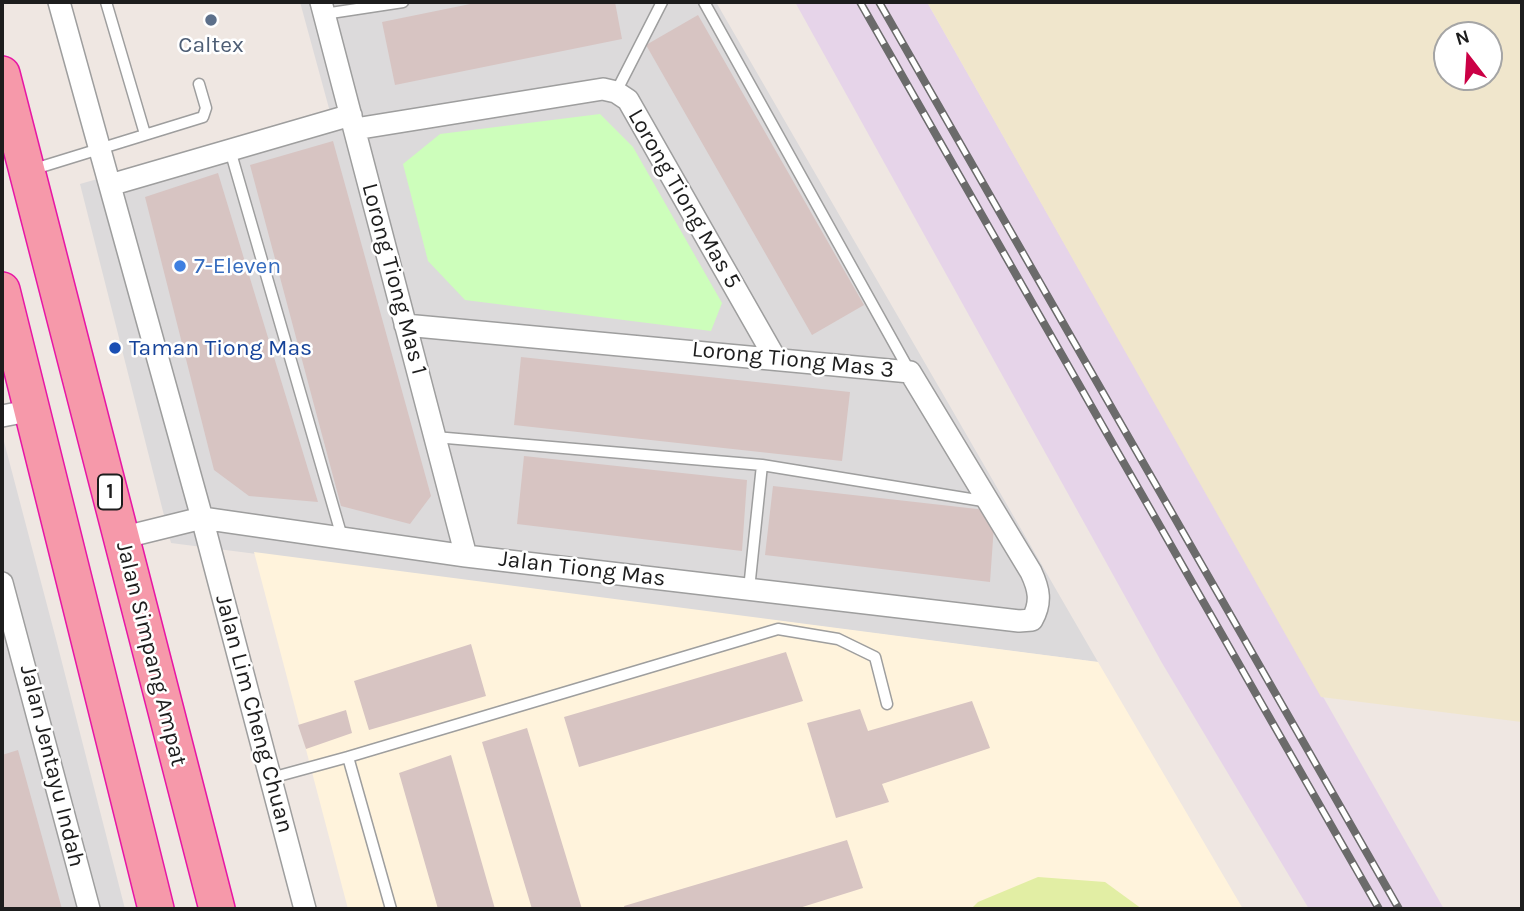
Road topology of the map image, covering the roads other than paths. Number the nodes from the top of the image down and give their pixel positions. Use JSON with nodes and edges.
{"nodes":[{"id":1,"x":59,"y":2,"type":"edge"},
{"id":2,"x":106,"y":2,"type":"edge"},
{"id":3,"x":403,"y":2,"type":"edge"},
{"id":4,"x":662,"y":2,"type":"edge"},
{"id":5,"x":704,"y":2,"type":"edge"},
{"id":6,"x":323,"y":8,"type":"edge"},
{"id":7,"x":2,"y":74,"type":"edge"},
{"id":8,"x":199,"y":84,"type":"dead end"},
{"id":9,"x":616,"y":92,"type":"junction"},
{"id":10,"x":353,"y":122,"type":"junction"},
{"id":11,"x":145,"y":134,"type":"junction"},
{"id":12,"x":98,"y":147,"type":"junction"},
{"id":13,"x":230,"y":150,"type":"junction"},
{"id":14,"x":28,"y":171,"type":"junction"},
{"id":15,"x":110,"y":185,"type":"junction"},
{"id":16,"x":2,"y":290,"type":"edge"},
{"id":17,"x":405,"y":325,"type":"junction"},
{"id":18,"x":775,"y":358,"type":"junction"},
{"id":19,"x":910,"y":372,"type":"junction"},
{"id":20,"x":18,"y":413,"type":"edge"},
{"id":21,"x":435,"y":438,"type":"junction"},
{"id":22,"x":762,"y":465,"type":"junction"},
{"id":23,"x":992,"y":503,"type":"junction"},
{"id":24,"x":202,"y":519,"type":"junction"},
{"id":25,"x":342,"y":537,"type":"junction"},
{"id":26,"x":121,"y":538,"type":"junction"},
{"id":27,"x":466,"y":556,"type":"junction"},
{"id":28,"x":2,"y":583,"type":"edge"},
{"id":29,"x":749,"y":589,"type":"junction"},
{"id":30,"x":1038,"y":608,"type":"joint"},
{"id":31,"x":887,"y":704,"type":"dead end"},
{"id":32,"x":348,"y":757,"type":"junction"},
{"id":33,"x":271,"y":778,"type":"junction"},
{"id":34,"x":89,"y":909,"type":"edge"},
{"id":35,"x":156,"y":909,"type":"edge"},
{"id":36,"x":217,"y":909,"type":"edge"},
{"id":37,"x":305,"y":909,"type":"edge"},
{"id":38,"x":391,"y":909,"type":"edge"}],
"edges":[{"from":1,"to":12,"type":"street","name":"Jalan Lim Cheng Chuan"},
{"from":2,"to":11,"type":"lane"},
{"from":3,"to":6,"type":"lane"},
{"from":4,"to":9,"type":"lane"},
{"from":5,"to":19,"type":"lane"},
{"from":6,"to":10,"type":"street","name":"Lorong Tiong Mas 1"},
{"from":7,"to":14,"type":"highway","name":"Jalan Simpang Ampat","number":"1"},
{"from":8,"to":11,"type":"lane"},
{"from":9,"to":10,"type":"street","name":"Lorong Tiong Mas 5"},
{"from":9,"to":18,"type":"street","name":"Lorong Tiong Mas 5"},
{"from":10,"to":13,"type":"street","name":"Lorong Tiong Mas 5"},
{"from":10,"to":17,"type":"street","name":"Lorong Tiong Mas 1"},
{"from":11,"to":12,"type":"lane"},
{"from":12,"to":14,"type":"lane"},
{"from":12,"to":15,"type":"street","name":"Jalan Lim Cheng Chuan"},
{"from":13,"to":15,"type":"street","name":"Lorong Tiong Mas 5"},
{"from":13,"to":25,"type":"lane"},
{"from":14,"to":26,"type":"highway","name":"Jalan Simpang Ampat","number":"1"},
{"from":15,"to":24,"type":"street","name":"Jalan Lim Cheng Chuan"},
{"from":16,"to":20,"type":"highway"},
{"from":17,"to":18,"type":"street","name":"Lorong Tiong Mas 3"},
{"from":17,"to":21,"type":"street","name":"Lorong Tiong Mas 1"},
{"from":18,"to":19,"type":"street","name":"Lorong Tiong Mas 3"},
{"from":19,"to":23,"type":"street","name":"Lorong Tiong Mas 3"},
{"from":20,"to":35,"type":"highway"},
{"from":21,"to":22,"type":"lane"},
{"from":21,"to":27,"type":"street","name":"Lorong Tiong Mas 1"},
{"from":22,"to":23,"type":"lane"},
{"from":22,"to":29,"type":"lane"},
{"from":23,"to":30,"type":"street","name":"Lorong Tiong Mas 3"},
{"from":24,"to":25,"type":"street","name":"Jalan Tiong Mas"},
{"from":24,"to":26,"type":"street","name":"Jalan Tiong Mas"},
{"from":24,"to":33,"type":"street","name":"Jalan Lim Cheng Chuan"},
{"from":25,"to":27,"type":"street","name":"Jalan Tiong Mas"},
{"from":26,"to":36,"type":"highway","name":"Jalan Simpang Ampat","number":"1"},
{"from":27,"to":29,"type":"street","name":"Jalan Tiong Mas"},
{"from":28,"to":34,"type":"street","name":"Jalan Jentayu Indah"},
{"from":29,"to":30,"type":"street","name":"Jalan Tiong Mas"},
{"from":31,"to":32,"type":"lane"},
{"from":32,"to":33,"type":"lane"},
{"from":32,"to":38,"type":"lane"},
{"from":33,"to":37,"type":"street","name":"Jalan Lim Cheng Chuan"}]}
